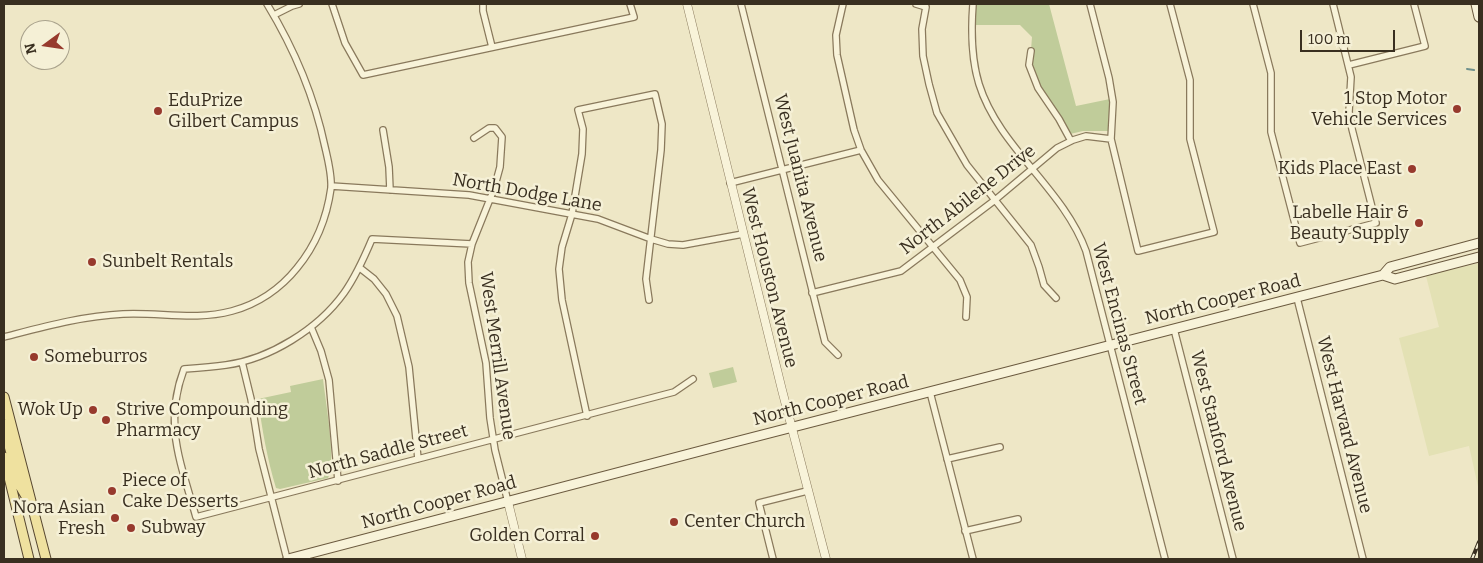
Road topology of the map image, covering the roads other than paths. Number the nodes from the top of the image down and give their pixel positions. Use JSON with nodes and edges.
{"nodes":[{"id":1,"x":268,"y":4,"type":"edge"},
{"id":2,"x":299,"y":4,"type":"edge"},
{"id":3,"x":332,"y":4,"type":"edge"},
{"id":4,"x":483,"y":4,"type":"edge"},
{"id":5,"x":630,"y":4,"type":"edge"},
{"id":6,"x":687,"y":4,"type":"edge"},
{"id":7,"x":741,"y":4,"type":"edge"},
{"id":8,"x":843,"y":4,"type":"edge"},
{"id":9,"x":916,"y":4,"type":"edge"},
{"id":10,"x":973,"y":4,"type":"edge"},
{"id":11,"x":1090,"y":4,"type":"edge"},
{"id":12,"x":1170,"y":4,"type":"edge"},
{"id":13,"x":1253,"y":4,"type":"edge"},
{"id":14,"x":1333,"y":4,"type":"edge"},
{"id":15,"x":1414,"y":4,"type":"edge"},
{"id":16,"x":1476,"y":4,"type":"edge"},
{"id":17,"x":274,"y":15,"type":"junction"},
{"id":18,"x":1479,"y":17,"type":"edge"},
{"id":19,"x":492,"y":47,"type":"junction"},
{"id":20,"x":1031,"y":51,"type":"dead end"},
{"id":21,"x":1349,"y":65,"type":"junction"},
{"id":22,"x":383,"y":130,"type":"dead end"},
{"id":23,"x":474,"y":138,"type":"dead end"},
{"id":24,"x":1111,"y":139,"type":"junction"},
{"id":25,"x":1071,"y":141,"type":"junction"},
{"id":26,"x":861,"y":150,"type":"junction"},
{"id":27,"x":1033,"y":168,"type":"junction"},
{"id":28,"x":783,"y":171,"type":"junction"},
{"id":29,"x":730,"y":183,"type":"junction"},
{"id":30,"x":331,"y":186,"type":"junction"},
{"id":31,"x":390,"y":190,"type":"junction"},
{"id":32,"x":491,"y":198,"type":"junction"},
{"id":33,"x":995,"y":200,"type":"junction"},
{"id":34,"x":572,"y":214,"type":"junction"},
{"id":35,"x":743,"y":234,"type":"junction"},
{"id":36,"x":651,"y":239,"type":"junction"},
{"id":37,"x":1479,"y":243,"type":"edge"},
{"id":38,"x":472,"y":244,"type":"junction"},
{"id":39,"x":933,"y":247,"type":"junction"},
{"id":40,"x":1479,"y":257,"type":"edge"},
{"id":41,"x":360,"y":268,"type":"junction"},
{"id":42,"x":1383,"y":276,"type":"junction"},
{"id":43,"x":812,"y":293,"type":"junction"},
{"id":44,"x":1056,"y":298,"type":"dead end"},
{"id":45,"x":1297,"y":298,"type":"junction"},
{"id":46,"x":649,"y":300,"type":"dead end"},
{"id":47,"x":966,"y":317,"type":"dead end"},
{"id":48,"x":311,"y":327,"type":"junction"},
{"id":49,"x":1174,"y":329,"type":"junction"},
{"id":50,"x":4,"y":337,"type":"edge"},
{"id":51,"x":1110,"y":346,"type":"junction"},
{"id":52,"x":838,"y":355,"type":"dead end"},
{"id":53,"x":242,"y":362,"type":"junction"},
{"id":54,"x":693,"y":379,"type":"dead end"},
{"id":55,"x":930,"y":392,"type":"junction"},
{"id":56,"x":4,"y":397,"type":"edge"},
{"id":57,"x":587,"y":416,"type":"junction"},
{"id":58,"x":4,"y":424,"type":"edge"},
{"id":59,"x":791,"y":428,"type":"junction"},
{"id":60,"x":13,"y":434,"type":"junction"},
{"id":61,"x":4,"y":437,"type":"edge"},
{"id":62,"x":493,"y":439,"type":"junction"},
{"id":63,"x":1000,"y":447,"type":"dead end"},
{"id":64,"x":4,"y":457,"type":"edge"},
{"id":65,"x":418,"y":459,"type":"junction"},
{"id":66,"x":947,"y":459,"type":"junction"},
{"id":67,"x":338,"y":481,"type":"junction"},
{"id":68,"x":807,"y":490,"type":"junction"},
{"id":69,"x":272,"y":498,"type":"junction"},
{"id":70,"x":508,"y":502,"type":"junction"},
{"id":71,"x":33,"y":509,"type":"junction"},
{"id":72,"x":1018,"y":519,"type":"dead end"},
{"id":73,"x":966,"y":532,"type":"junction"},
{"id":74,"x":29,"y":559,"type":"edge"},
{"id":75,"x":46,"y":559,"type":"edge"},
{"id":76,"x":288,"y":559,"type":"edge"},
{"id":77,"x":522,"y":559,"type":"edge"},
{"id":78,"x":773,"y":559,"type":"edge"},
{"id":79,"x":826,"y":559,"type":"edge"},
{"id":80,"x":973,"y":559,"type":"edge"},
{"id":81,"x":1165,"y":559,"type":"edge"},
{"id":82,"x":1233,"y":559,"type":"edge"},
{"id":83,"x":1363,"y":559,"type":"edge"}],
"edges":[{"from":1,"to":17,"type":"street"},
{"from":2,"to":17,"type":"street"},
{"from":3,"to":19,"type":"street"},
{"from":4,"to":19,"type":"street"},
{"from":5,"to":19,"type":"street"},
{"from":6,"to":29,"type":"street","name":"West Houston Avenue"},
{"from":7,"to":28,"type":"street","name":"West Juanita Avenue"},
{"from":8,"to":26,"type":"street"},
{"from":9,"to":33,"type":"street"},
{"from":10,"to":27,"type":"street","name":"West Encinas Street"},
{"from":11,"to":24,"type":"street"},
{"from":12,"to":24,"type":"street"},
{"from":13,"to":21,"type":"street"},
{"from":14,"to":21,"type":"street"},
{"from":15,"to":21,"type":"street"},
{"from":16,"to":18,"type":"main road"},
{"from":17,"to":30,"type":"street"},
{"from":20,"to":25,"type":"street"},
{"from":22,"to":31,"type":"street"},
{"from":23,"to":32,"type":"street","name":"West Merrill Avenue"},
{"from":24,"to":25,"type":"street","name":"North Abilene Drive"},
{"from":25,"to":27,"type":"street","name":"North Abilene Drive"},
{"from":26,"to":28,"type":"street"},
{"from":26,"to":39,"type":"street"},
{"from":27,"to":33,"type":"street","name":"North Abilene Drive"},
{"from":27,"to":51,"type":"street","name":"West Encinas Street"},
{"from":28,"to":29,"type":"street"},
{"from":28,"to":43,"type":"street","name":"West Juanita Avenue"},
{"from":29,"to":35,"type":"street","name":"West Houston Avenue"},
{"from":30,"to":31,"type":"street","name":"North Dodge Lane"},
{"from":30,"to":50,"type":"street"},
{"from":31,"to":32,"type":"street","name":"North Dodge Lane"},
{"from":32,"to":34,"type":"street","name":"North Dodge Lane"},
{"from":32,"to":38,"type":"street","name":"West Merrill Avenue"},
{"from":33,"to":39,"type":"street","name":"North Abilene Drive"},
{"from":33,"to":44,"type":"street"},
{"from":34,"to":36,"type":"street","name":"North Dodge Lane"},
{"from":34,"to":36,"type":"street"},
{"from":34,"to":57,"type":"street"},
{"from":35,"to":36,"type":"street","name":"North Dodge Lane"},
{"from":35,"to":59,"type":"street","name":"West Houston Avenue"},
{"from":36,"to":46,"type":"street"},
{"from":37,"to":42,"type":"main road","name":"North Cooper Road"},
{"from":38,"to":41,"type":"street"},
{"from":38,"to":62,"type":"street","name":"West Merrill Avenue"},
{"from":39,"to":43,"type":"street","name":"North Abilene Drive"},
{"from":39,"to":47,"type":"street"},
{"from":40,"to":42,"type":"main road","name":"North Cooper Road"},
{"from":41,"to":48,"type":"street"},
{"from":41,"to":65,"type":"street"},
{"from":42,"to":45,"type":"main road","name":"North Cooper Road"},
{"from":43,"to":52,"type":"street","name":"West Juanita Avenue"},
{"from":45,"to":49,"type":"main road","name":"North Cooper Road"},
{"from":45,"to":83,"type":"street","name":"West Harvard Avenue"},
{"from":48,"to":53,"type":"street"},
{"from":48,"to":67,"type":"street"},
{"from":49,"to":51,"type":"main road","name":"North Cooper Road"},
{"from":49,"to":82,"type":"street","name":"West Stanford Avenue"},
{"from":51,"to":55,"type":"main road","name":"North Cooper Road"},
{"from":51,"to":81,"type":"street","name":"West Encinas Street"},
{"from":53,"to":69,"type":"street"},
{"from":53,"to":69,"type":"street","name":"North Saddle Street"},
{"from":54,"to":57,"type":"street","name":"North Saddle Street"},
{"from":55,"to":59,"type":"main road","name":"North Cooper Road"},
{"from":55,"to":66,"type":"street"},
{"from":56,"to":60,"type":"main road"},
{"from":57,"to":62,"type":"street","name":"North Saddle Street"},
{"from":58,"to":60,"type":"main road"},
{"from":59,"to":68,"type":"street","name":"West Houston Avenue"},
{"from":59,"to":70,"type":"main road","name":"North Cooper Road"},
{"from":60,"to":71,"type":"main road"},
{"from":61,"to":71,"type":"main road"},
{"from":62,"to":65,"type":"street","name":"North Saddle Street"},
{"from":62,"to":70,"type":"street","name":"West Merrill Avenue"},
{"from":63,"to":66,"type":"street"},
{"from":64,"to":74,"type":"main road"},
{"from":65,"to":67,"type":"street","name":"North Saddle Street"},
{"from":66,"to":73,"type":"street"},
{"from":67,"to":69,"type":"street","name":"North Saddle Street"},
{"from":68,"to":78,"type":"street"},
{"from":68,"to":79,"type":"street","name":"West Houston Avenue"},
{"from":69,"to":76,"type":"street"},
{"from":70,"to":76,"type":"main road","name":"North Cooper Road"},
{"from":70,"to":77,"type":"street","name":"West Merrill Avenue"},
{"from":71,"to":75,"type":"main road"},
{"from":72,"to":73,"type":"street"},
{"from":73,"to":80,"type":"street"}]}
